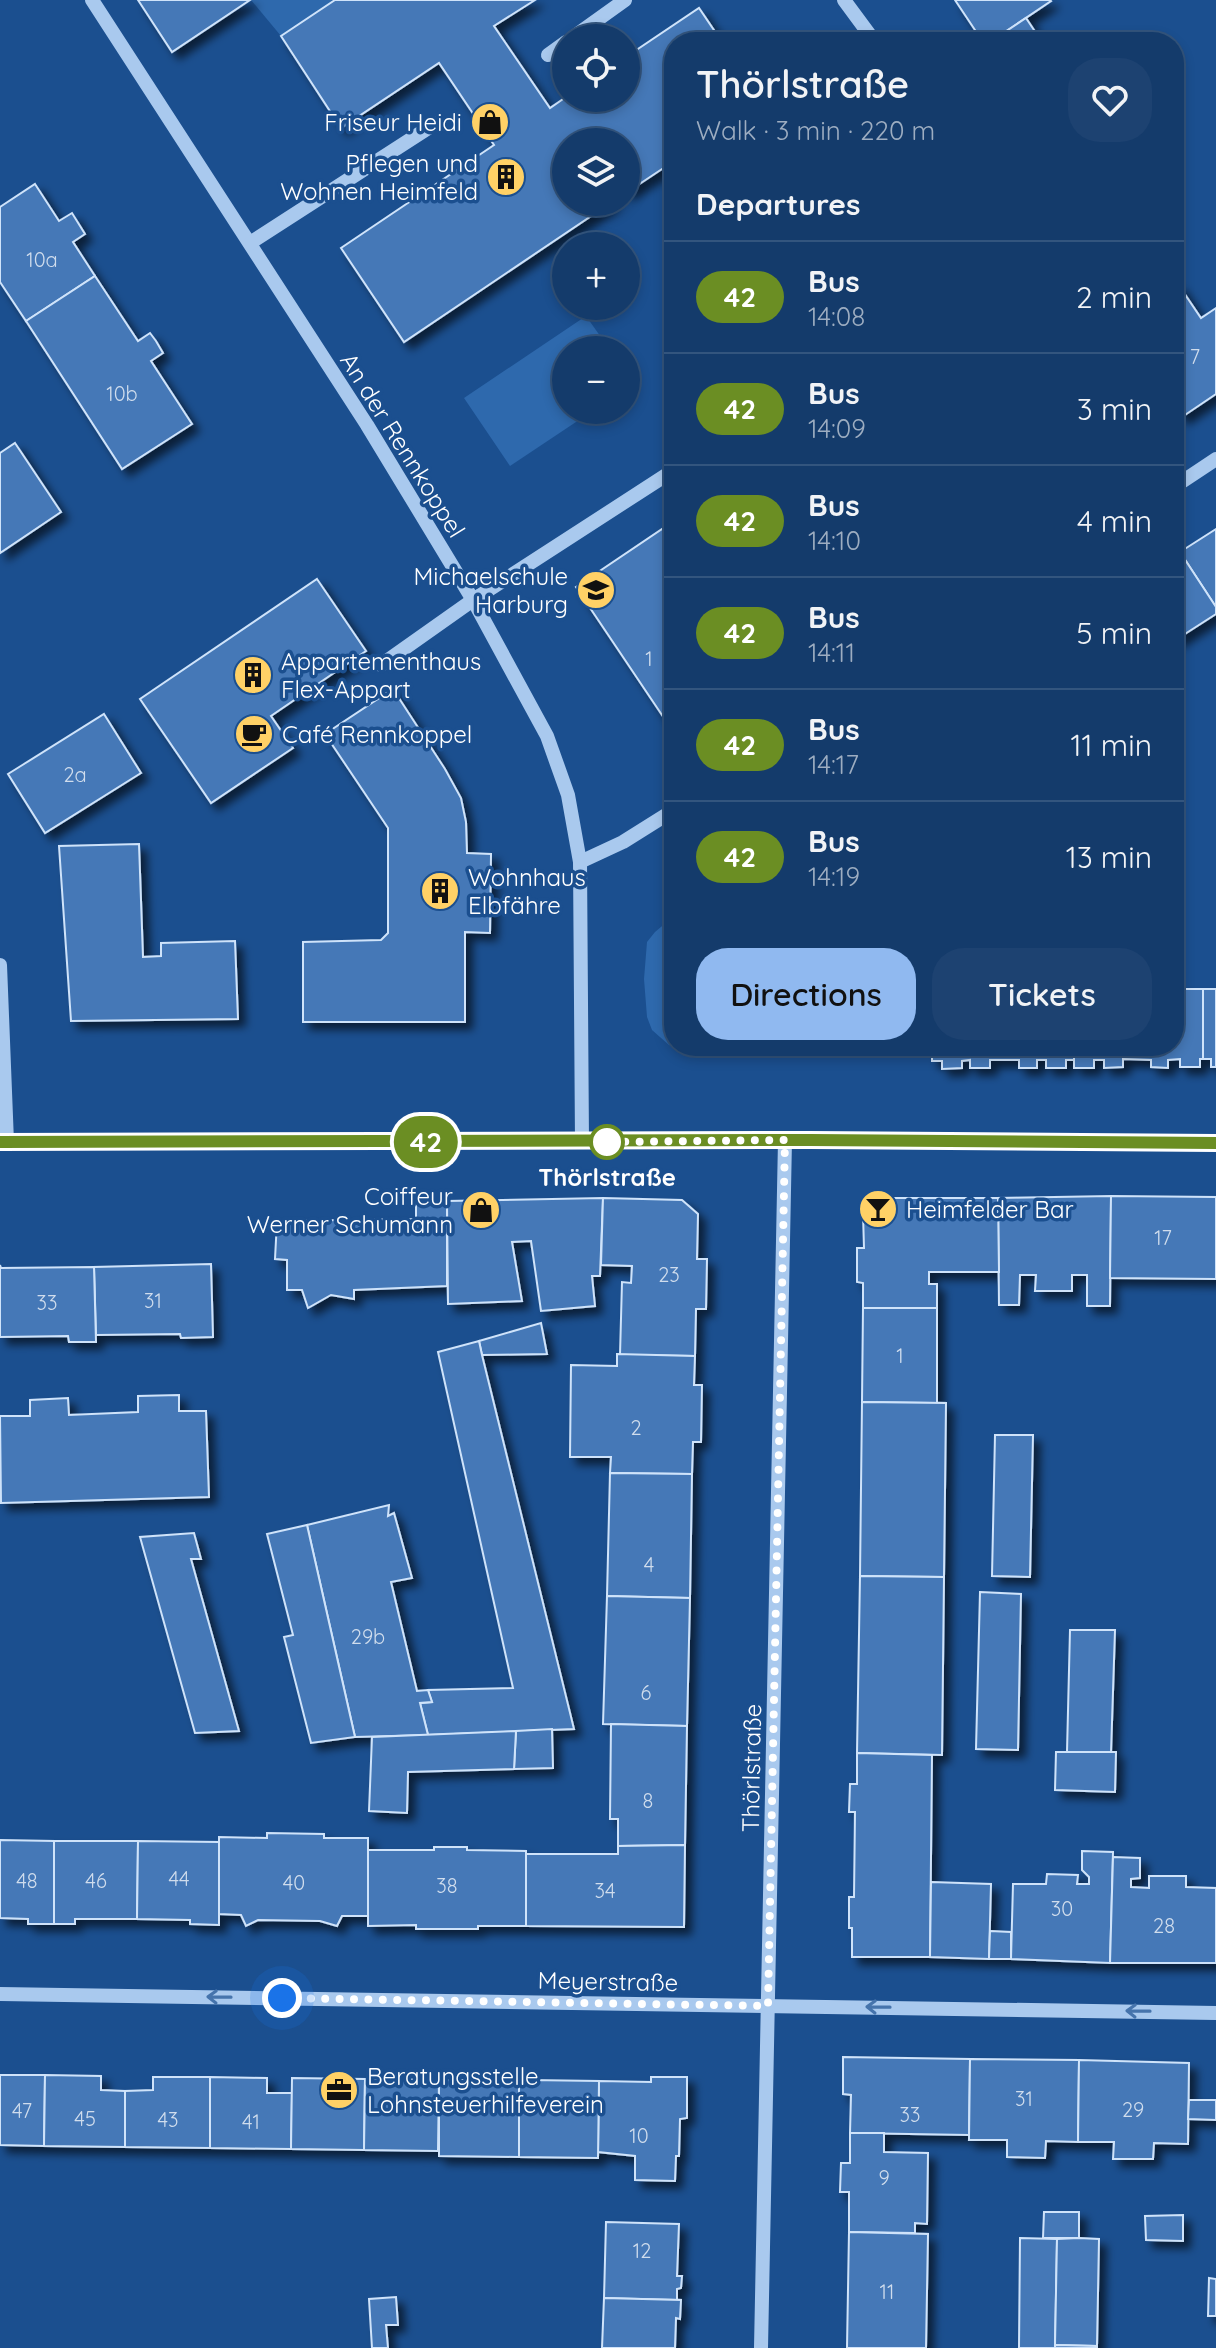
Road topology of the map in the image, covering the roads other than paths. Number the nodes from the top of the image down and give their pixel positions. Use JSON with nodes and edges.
{"nodes":[{"id":1,"x":92,"y":0,"type":"edge"},
{"id":2,"x":625,"y":0,"type":"edge"},
{"id":3,"x":844,"y":0,"type":"edge"},
{"id":4,"x":592,"y":24,"type":"edge"},
{"id":5,"x":868,"y":32,"type":"edge"},
{"id":6,"x":552,"y":52,"type":"edge"},
{"id":7,"x":548,"y":55,"type":"dead end"},
{"id":8,"x":436,"y":123,"type":"dead end"},
{"id":9,"x":250,"y":243,"type":"junction"},
{"id":10,"x":1216,"y":459,"type":"edge"},
{"id":11,"x":664,"y":476,"type":"edge"},
{"id":12,"x":1184,"y":476,"type":"edge"},
{"id":13,"x":473,"y":600,"type":"junction"},
{"id":14,"x":381,"y":665,"type":"dead end"},
{"id":15,"x":664,"y":816,"type":"edge"},
{"id":16,"x":580,"y":862,"type":"junction"},
{"id":17,"x":0,"y":965,"type":"edge"},
{"id":18,"x":785,"y":1140,"type":"junction"},
{"id":19,"x":4,"y":1142,"type":"edge"},
{"id":20,"x":582,"y":1142,"type":"junction"},
{"id":21,"x":1216,"y":1143,"type":"edge"},
{"id":22,"x":0,"y":1994,"type":"edge"},
{"id":23,"x":768,"y":2006,"type":"junction"},
{"id":24,"x":1216,"y":2013,"type":"edge"},
{"id":25,"x":761,"y":2348,"type":"edge"}],
"edges":[{"from":1,"to":9,"type":"street","name":"An der Rennkoppel"},
{"from":2,"to":4,"type":"street"},
{"from":3,"to":5,"type":"street"},
{"from":6,"to":7,"type":"street"},
{"from":8,"to":9,"type":"street"},
{"from":9,"to":13,"type":"street","name":"An der Rennkoppel"},
{"from":10,"to":12,"type":"street"},
{"from":11,"to":13,"type":"street"},
{"from":13,"to":14,"type":"street"},
{"from":13,"to":16,"type":"street","name":"An der Rennkoppel"},
{"from":15,"to":16,"type":"street"},
{"from":16,"to":20,"type":"street","name":"An der Rennkoppel"},
{"from":17,"to":19,"type":"street"},
{"from":18,"to":20,"type":"street"},
{"from":18,"to":21,"type":"street"},
{"from":18,"to":23,"type":"street","name":"Thörlstraße"},
{"from":19,"to":20,"type":"street"},
{"from":23,"to":22,"type":"street","name":"Meyerstraße","one_way":true},
{"from":24,"to":23,"type":"street","name":"Meyerstraße","one_way":true},
{"from":23,"to":25,"type":"street","name":"Thörlstraße"}]}
